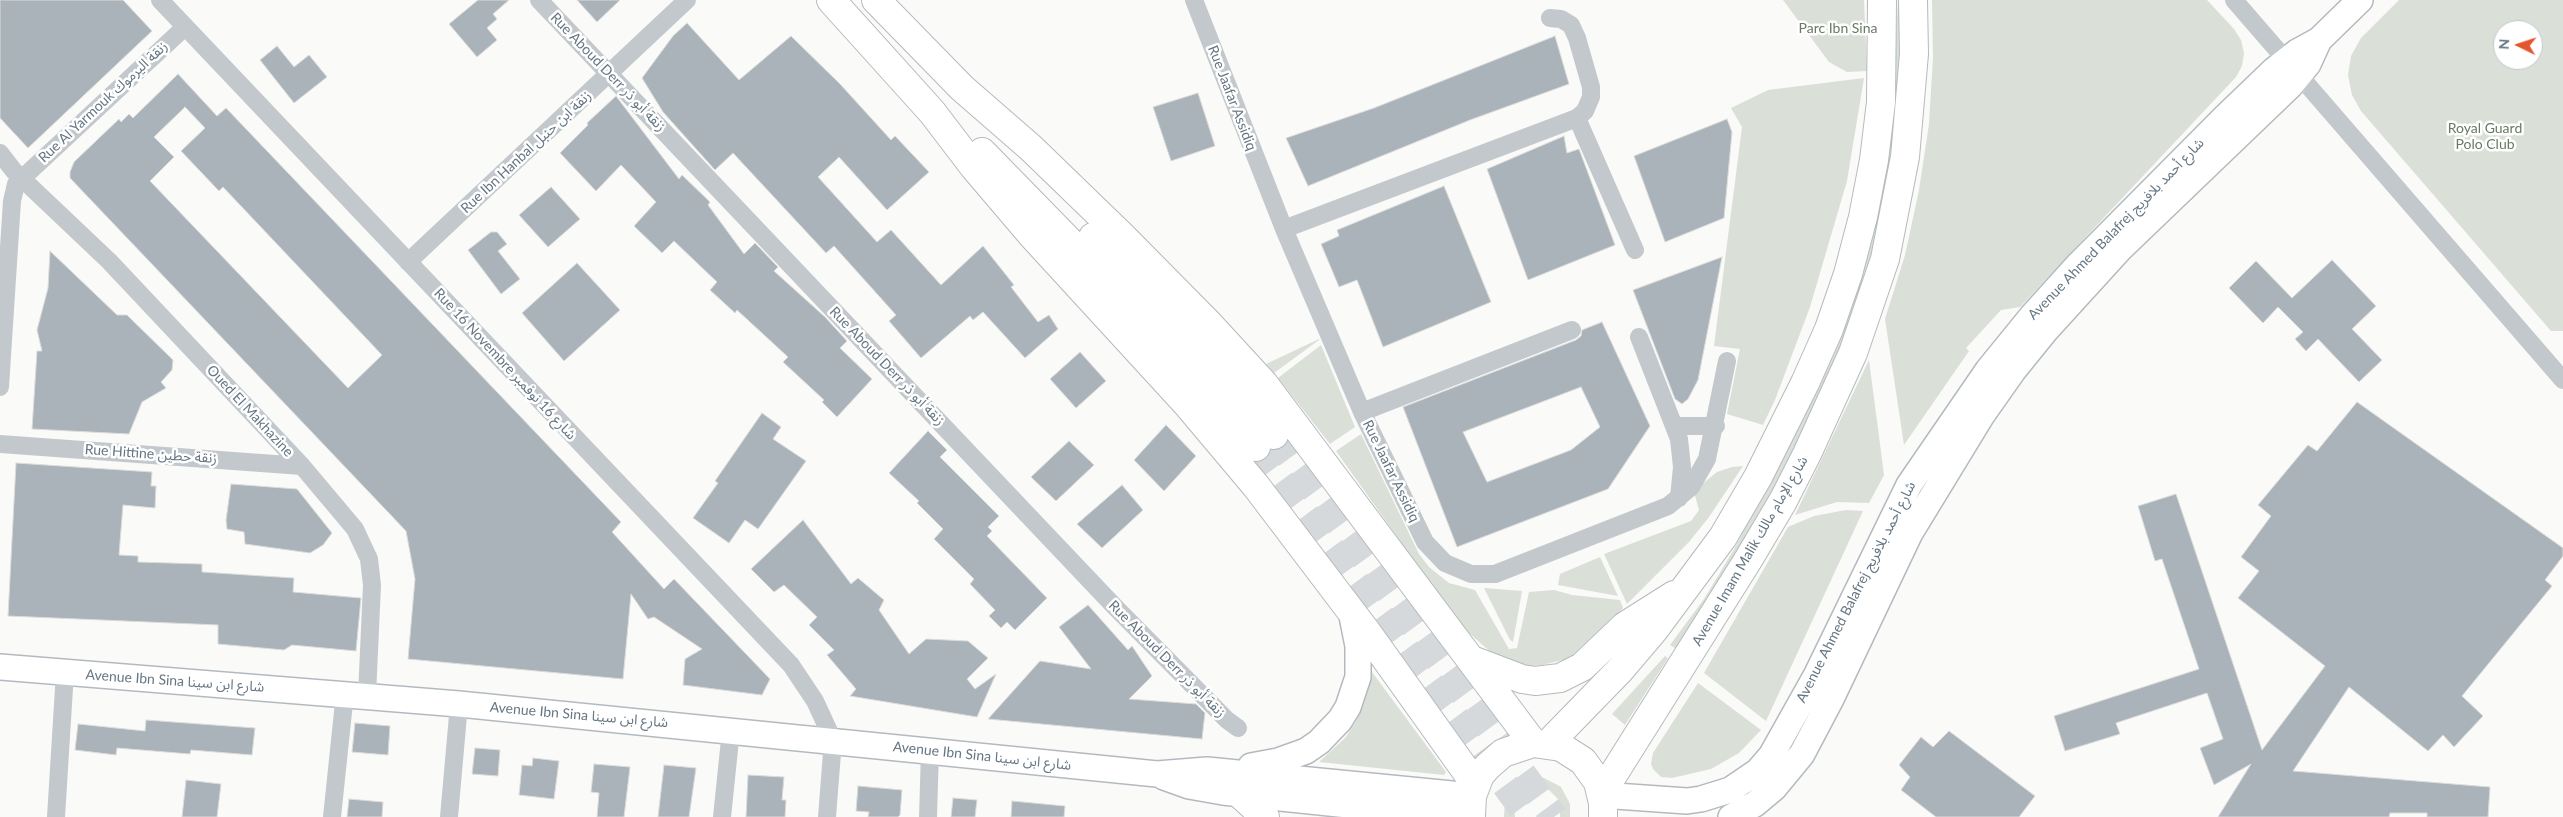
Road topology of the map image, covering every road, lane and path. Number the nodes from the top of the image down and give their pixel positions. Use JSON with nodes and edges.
{"nodes":[{"id":1,"x":160,"y":0,"type":"edge"},
{"id":2,"x":539,"y":0,"type":"edge"},
{"id":3,"x":687,"y":0,"type":"edge"},
{"id":4,"x":831,"y":0,"type":"edge"},
{"id":5,"x":876,"y":0,"type":"edge"},
{"id":6,"x":1194,"y":0,"type":"edge"},
{"id":7,"x":1882,"y":0,"type":"edge"},
{"id":8,"x":1913,"y":0,"type":"edge"},
{"id":9,"x":2234,"y":0,"type":"edge"},
{"id":10,"x":2360,"y":0,"type":"edge"},
{"id":11,"x":1550,"y":18,"type":"dead end"},
{"id":12,"x":185,"y":27,"type":"junction"},
{"id":13,"x":2293,"y":67,"type":"junction"},
{"id":14,"x":609,"y":74,"type":"junction"},
{"id":15,"x":962,"y":88,"type":"junction"},
{"id":16,"x":932,"y":112,"type":"junction"},
{"id":17,"x":1577,"y":118,"type":"junction"},
{"id":18,"x":0,"y":153,"type":"edge"},
{"id":19,"x":0,"y":175,"type":"edge"},
{"id":20,"x":22,"y":177,"type":"junction"},
{"id":21,"x":1284,"y":229,"type":"junction"},
{"id":22,"x":1635,"y":250,"type":"dead end"},
{"id":23,"x":408,"y":262,"type":"junction"},
{"id":24,"x":1572,"y":330,"type":"dead end"},
{"id":25,"x":1639,"y":337,"type":"dead end"},
{"id":26,"x":1727,"y":361,"type":"dead end"},
{"id":27,"x":2563,"y":380,"type":"edge"},
{"id":28,"x":0,"y":387,"type":"edge"},
{"id":29,"x":1362,"y":412,"type":"junction"},
{"id":30,"x":1675,"y":426,"type":"junction"},
{"id":31,"x":1716,"y":426,"type":"junction"},
{"id":32,"x":0,"y":444,"type":"edge"},
{"id":33,"x":302,"y":466,"type":"junction"},
{"id":34,"x":1679,"y":498,"type":"junction"},
{"id":35,"x":1685,"y":589,"type":"junction"},
{"id":36,"x":1351,"y":611,"type":"junction"},
{"id":37,"x":1470,"y":659,"type":"junction"},
{"id":38,"x":0,"y":667,"type":"edge"},
{"id":39,"x":65,"y":672,"type":"junction"},
{"id":40,"x":356,"y":694,"type":"junction"},
{"id":41,"x":459,"y":704,"type":"junction"},
{"id":42,"x":1238,"y":728,"type":"dead end"},
{"id":43,"x":731,"y":730,"type":"junction"},
{"id":44,"x":833,"y":740,"type":"junction"},
{"id":45,"x":1541,"y":744,"type":"junction"},
{"id":46,"x":930,"y":750,"type":"junction"},
{"id":47,"x":1224,"y":771,"type":"junction"},
{"id":48,"x":1157,"y":774,"type":"junction"},
{"id":49,"x":1774,"y":788,"type":"junction"},
{"id":50,"x":1240,"y":794,"type":"junction"},
{"id":51,"x":1602,"y":802,"type":"edge"},
{"id":52,"x":1470,"y":804,"type":"edge"},
{"id":53,"x":56,"y":817,"type":"edge"},
{"id":54,"x":332,"y":817,"type":"edge"},
{"id":55,"x":449,"y":817,"type":"edge"},
{"id":56,"x":722,"y":817,"type":"edge"},
{"id":57,"x":828,"y":817,"type":"edge"},
{"id":58,"x":928,"y":817,"type":"edge"},
{"id":59,"x":1265,"y":817,"type":"edge"},
{"id":60,"x":1731,"y":817,"type":"edge"},
{"id":61,"x":1759,"y":817,"type":"edge"}],
"edges":[{"from":1,"to":12,"type":"street","name":"Rue 16 Novembre شارع 16 نوفمبر"},
{"from":2,"to":14,"type":"street","name":"Rue Aboud Derr زنقة أبو ذر"},
{"from":3,"to":14,"type":"street","name":"Rue Ibn Hanbal زنقة ابن حنبل"},
{"from":4,"to":16,"type":"main road"},
{"from":5,"to":15,"type":"main road"},
{"from":6,"to":21,"type":"street","name":"Rue Jaafar Assidiq"},
{"from":7,"to":35,"type":"main road"},
{"from":8,"to":51,"type":"main road","name":"Avenue Imam Malik شارع الإمام مالك"},
{"from":9,"to":13,"type":"street"},
{"from":10,"to":13,"type":"main road","name":"Avenue Ahmed Balafrej شارع أحمد بلافريج"},
{"from":11,"to":17,"type":"street"},
{"from":12,"to":20,"type":"street","name":"Rue Al Yarmouk زنقة اليرموك"},
{"from":12,"to":23,"type":"street","name":"Rue 16 Novembre شارع 16 نوفمبر"},
{"from":13,"to":27,"type":"street"},
{"from":13,"to":49,"type":"main road","name":"Avenue Ahmed Balafrej شارع أحمد بلافريج"},
{"from":13,"to":51,"type":"main road","name":"Avenue Ahmed Balafrej شارع أحمد بلافريج"},
{"from":14,"to":23,"type":"street","name":"Rue Ibn Hanbal زنقة ابن حنبل"},
{"from":14,"to":42,"type":"street","name":"Rue Aboud Derr زنقة أبو ذر"},
{"from":15,"to":16,"type":"main road"},
{"from":15,"to":37,"type":"main road"},
{"from":16,"to":36,"type":"main road"},
{"from":17,"to":21,"type":"street"},
{"from":17,"to":22,"type":"street"},
{"from":18,"to":20,"type":"street","name":"Oued El Makhazine"},
{"from":19,"to":20,"type":"street"},
{"from":20,"to":28,"type":"street"},
{"from":20,"to":33,"type":"street","name":"Oued El Makhazine"},
{"from":21,"to":29,"type":"street","name":"Rue Jaafar Assidiq"},
{"from":23,"to":44,"type":"street","name":"Rue 16 Novembre شارع 16 نوفمبر"},
{"from":24,"to":29,"type":"street"},
{"from":25,"to":30,"type":"street"},
{"from":26,"to":31,"type":"street","name":"Rue Jaafar Assidiq"},
{"from":29,"to":34,"type":"street","name":"Rue Jaafar Assidiq"},
{"from":30,"to":31,"type":"street"},
{"from":30,"to":34,"type":"street"},
{"from":31,"to":34,"type":"street","name":"Rue Jaafar Assidiq"},
{"from":32,"to":33,"type":"street","name":"Rue Hittine زنقة حطين"},
{"from":33,"to":40,"type":"street","name":"Oued El Makhazine"},
{"from":35,"to":37,"type":"main road"},
{"from":35,"to":45,"type":"main road"},
{"from":36,"to":47,"type":"main road"},
{"from":36,"to":52,"type":"main road"},
{"from":37,"to":45,"type":"main road"},
{"from":38,"to":39,"type":"main road","name":"Avenue Ibn Sina شارع ابن سينا"},
{"from":39,"to":40,"type":"main road","name":"Avenue Ibn Sina شارع ابن سينا"},
{"from":39,"to":53,"type":"street"},
{"from":40,"to":41,"type":"main road","name":"Avenue Ibn Sina شارع ابن سينا"},
{"from":40,"to":54,"type":"street","name":"Oued El Makhazine"},
{"from":41,"to":43,"type":"main road","name":"Avenue Ibn Sina شارع ابن سينا"},
{"from":41,"to":55,"type":"street"},
{"from":43,"to":44,"type":"main road","name":"Avenue Ibn Sina شارع ابن سينا"},
{"from":43,"to":56,"type":"street"},
{"from":44,"to":46,"type":"main road","name":"Avenue Ibn Sina شارع ابن سينا"},
{"from":44,"to":57,"type":"street"},
{"from":45,"to":51,"type":"main road"},
{"from":45,"to":52,"type":"main road"},
{"from":46,"to":48,"type":"main road","name":"Avenue Ibn Sina شارع ابن سينا"},
{"from":46,"to":58,"type":"street"},
{"from":47,"to":48,"type":"main road","name":"Avenue Ibn Sina شارع ابن سينا"},
{"from":47,"to":52,"type":"main road","name":"Avenue Ibn Sina شارع ابن سينا"},
{"from":48,"to":50,"type":"main road","name":"Avenue Ibn Sina شارع ابن سينا"},
{"from":49,"to":60,"type":"main road","name":"Avenue Ahmed Balafrej شارع أحمد بلافريج"},
{"from":49,"to":61,"type":"main road"},
{"from":50,"to":52,"type":"main road","name":"Avenue Ibn Sina شارع ابن سينا"},
{"from":50,"to":59,"type":"main road"}]}
